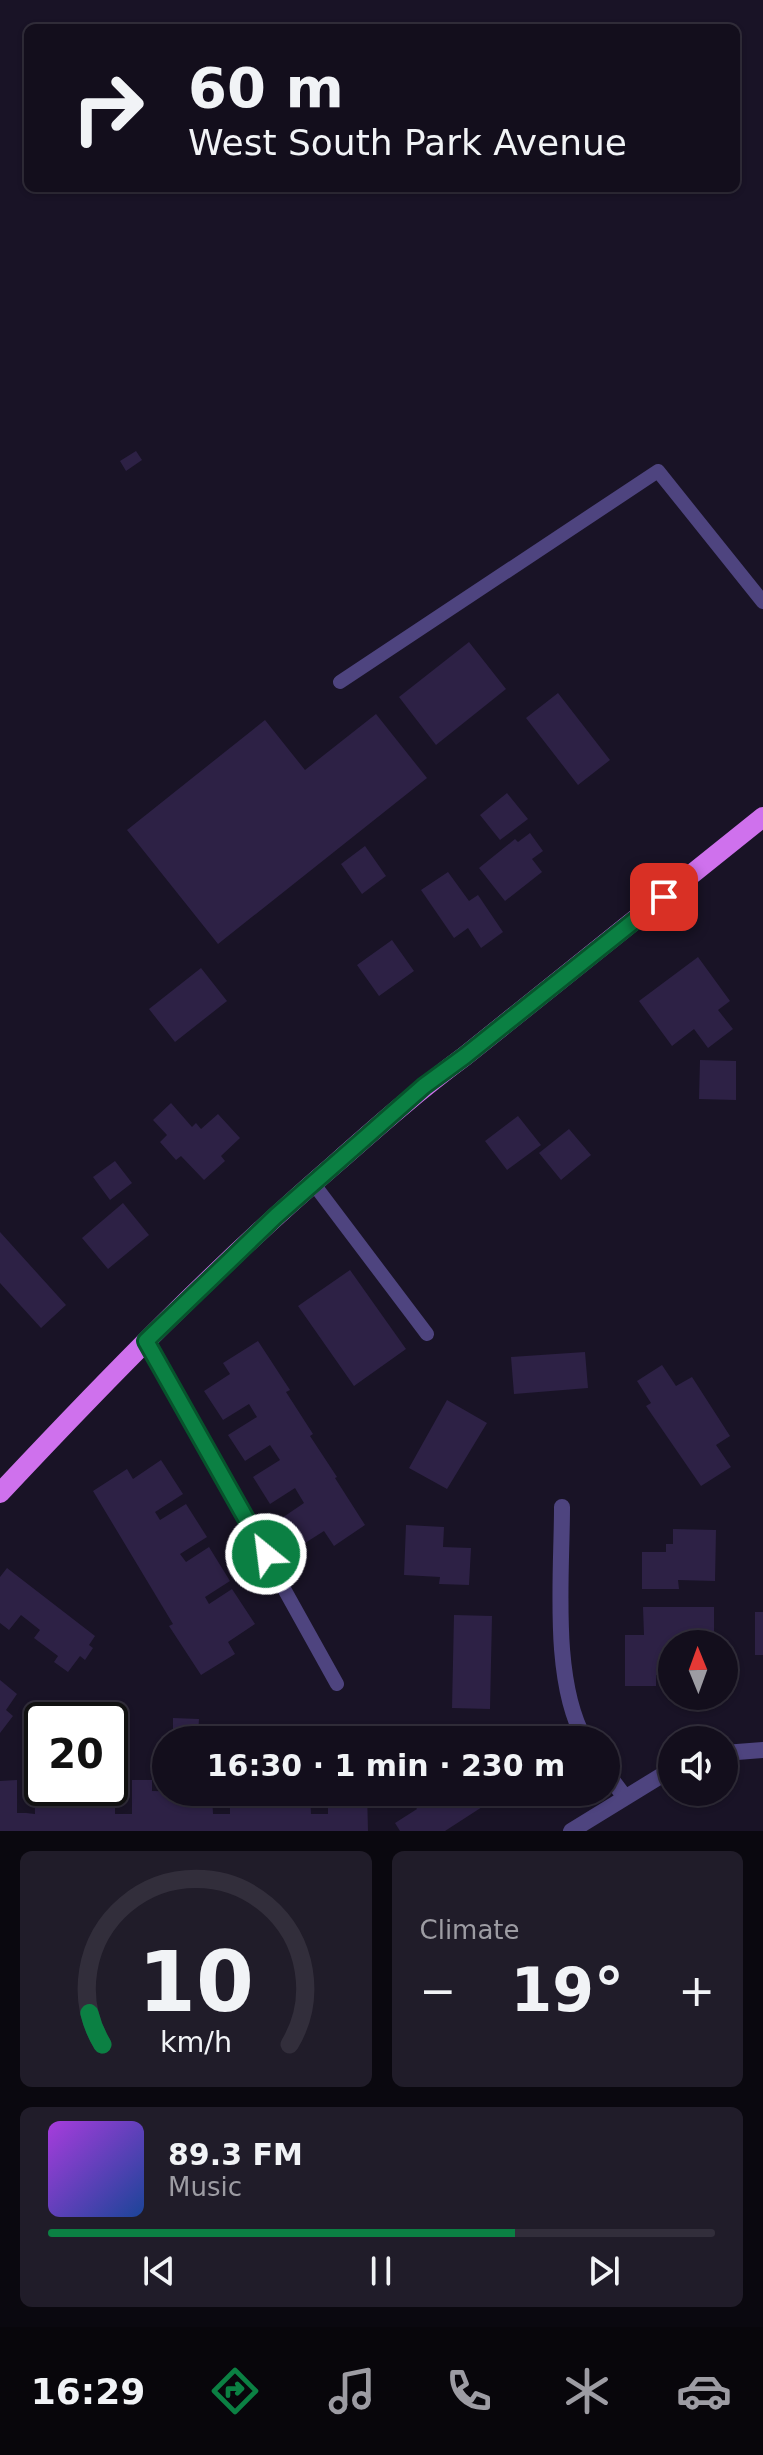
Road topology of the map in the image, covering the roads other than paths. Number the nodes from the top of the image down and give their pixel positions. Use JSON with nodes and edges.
{"nodes":[{"id":1,"x":763,"y":602,"type":"edge"},
{"id":2,"x":340,"y":682,"type":"dead end"},
{"id":3,"x":763,"y":817,"type":"edge"},
{"id":4,"x":313,"y":1183,"type":"junction"},
{"id":5,"x":427,"y":1334,"type":"dead end"},
{"id":6,"x":146,"y":1341,"type":"junction"},
{"id":7,"x":0,"y":1493,"type":"edge"},
{"id":8,"x":562,"y":1507,"type":"dead end"},
{"id":9,"x":337,"y":1684,"type":"dead end"},
{"id":10,"x":579,"y":1726,"type":"edge"},
{"id":11,"x":763,"y":1750,"type":"edge"},
{"id":12,"x":738,"y":1752,"type":"edge"},
{"id":13,"x":658,"y":1777,"type":"edge"},
{"id":14,"x":620,"y":1791,"type":"edge"},
{"id":15,"x":624,"y":1796,"type":"junction"},
{"id":16,"x":571,"y":1831,"type":"edge"}],
"edges":[{"from":1,"to":2,"type":"lane"},
{"from":3,"to":4,"type":"main road"},
{"from":4,"to":5,"type":"lane"},
{"from":4,"to":6,"type":"main road"},
{"from":6,"to":7,"type":"main road"},
{"from":6,"to":9,"type":"lane"},
{"from":8,"to":10,"type":"street"},
{"from":11,"to":12,"type":"street"},
{"from":13,"to":15,"type":"street"},
{"from":14,"to":15,"type":"street"},
{"from":15,"to":16,"type":"street"}]}
